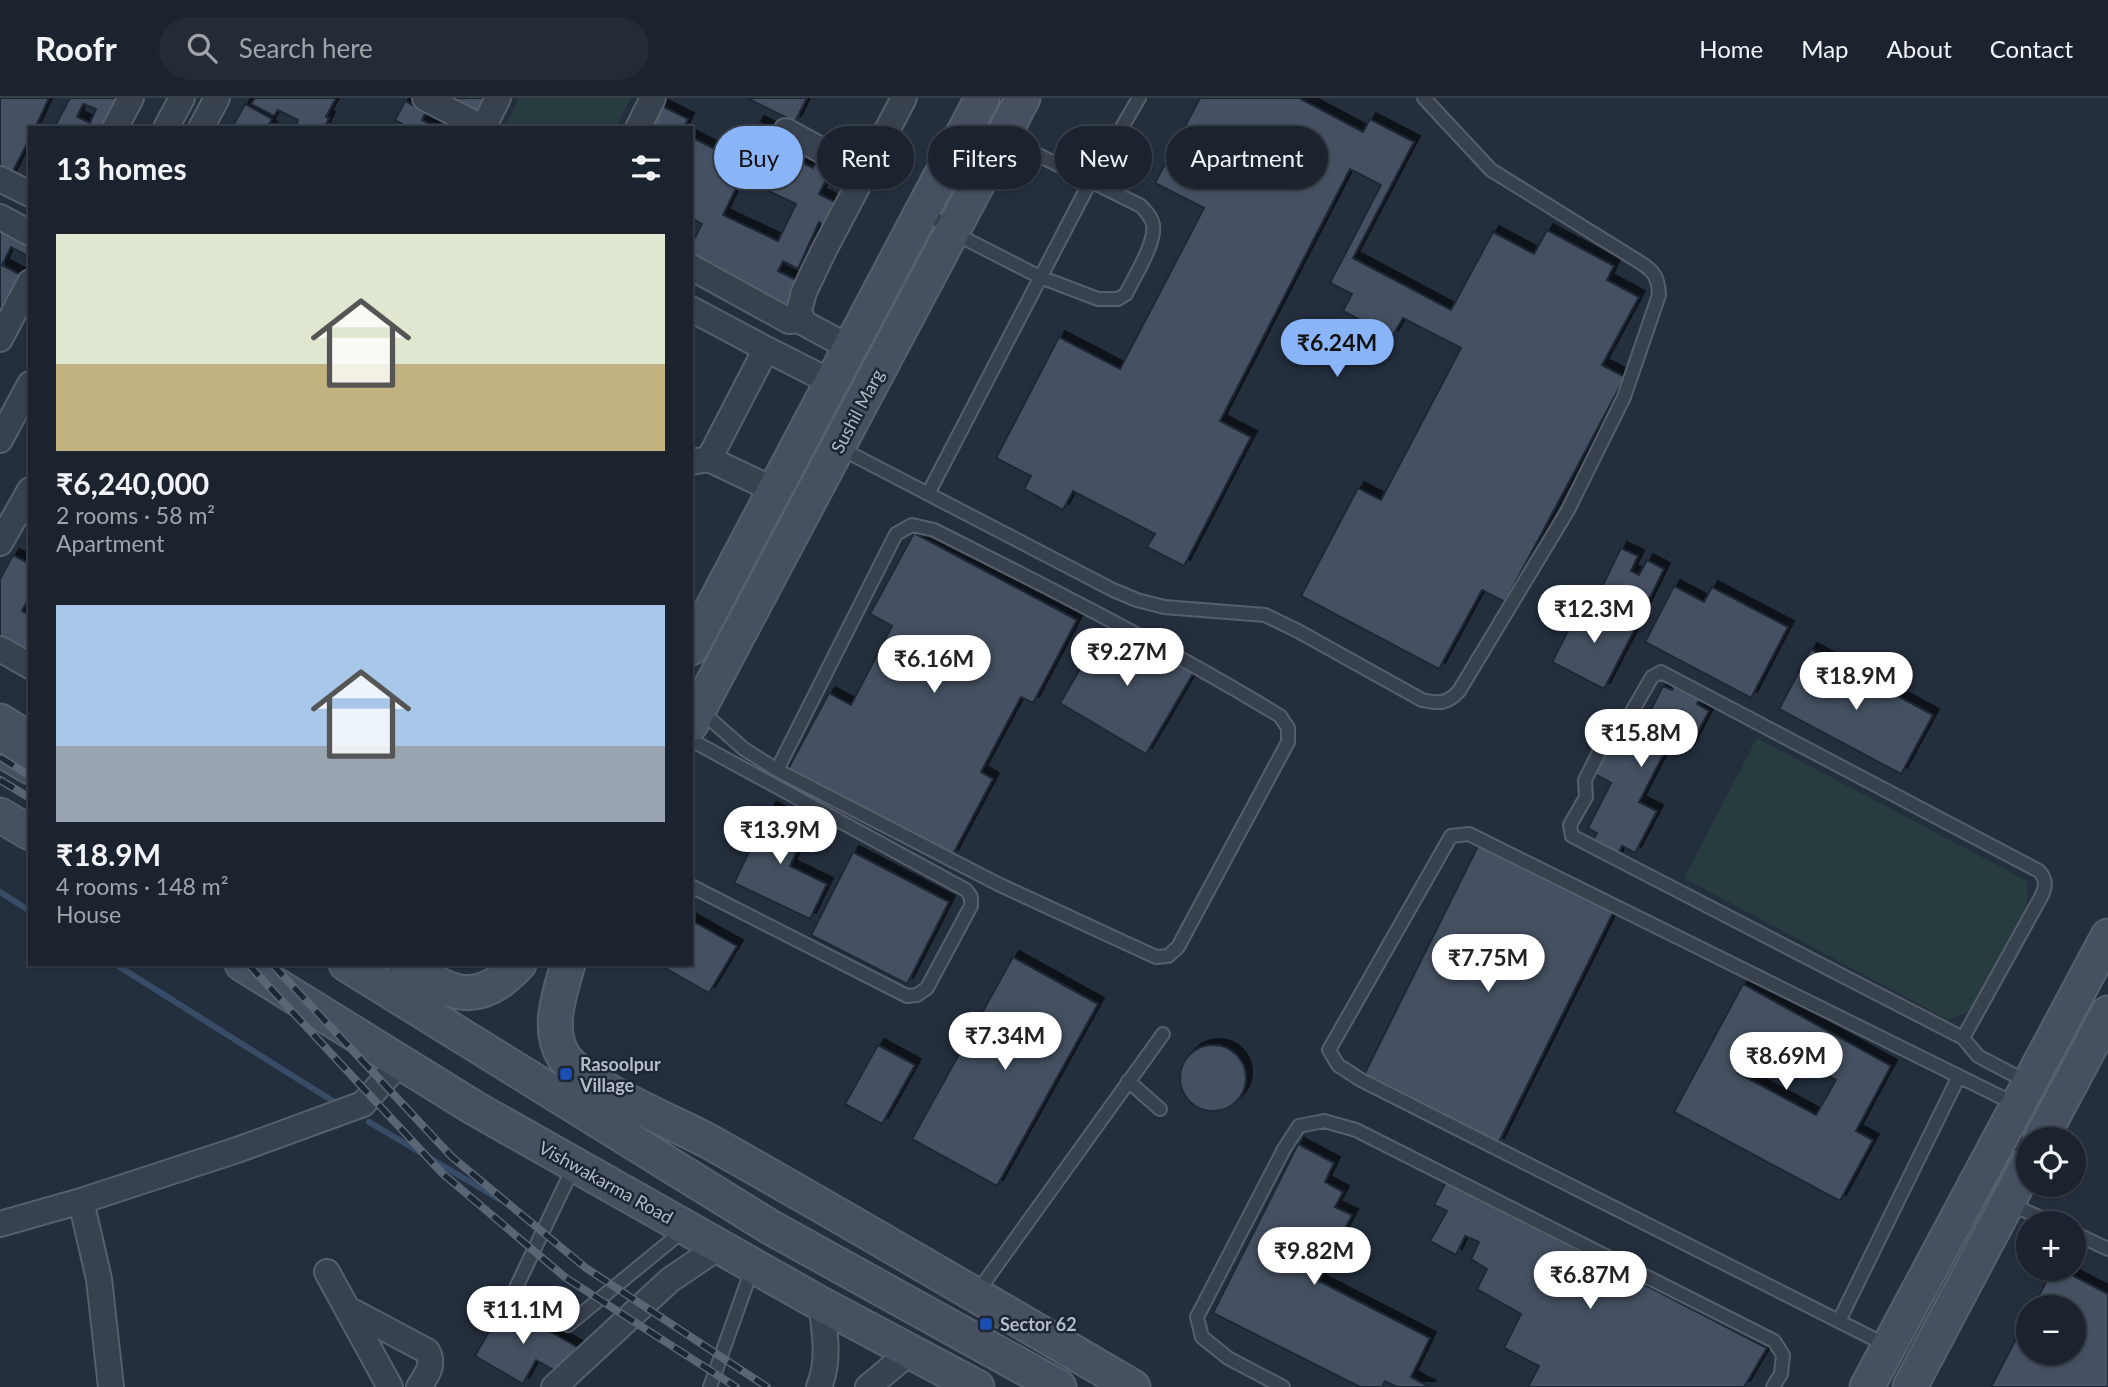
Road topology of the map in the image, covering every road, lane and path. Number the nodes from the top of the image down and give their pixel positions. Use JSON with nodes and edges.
{"nodes":[{"id":1,"x":131,"y":98,"type":"edge"},
{"id":2,"x":182,"y":98,"type":"edge"},
{"id":3,"x":217,"y":98,"type":"edge"},
{"id":4,"x":425,"y":98,"type":"edge"},
{"id":5,"x":498,"y":98,"type":"edge"},
{"id":6,"x":653,"y":98,"type":"edge"},
{"id":7,"x":904,"y":98,"type":"edge"},
{"id":8,"x":982,"y":98,"type":"edge"},
{"id":9,"x":1023,"y":98,"type":"edge"},
{"id":10,"x":1139,"y":98,"type":"edge"},
{"id":11,"x":1424,"y":98,"type":"edge"},
{"id":12,"x":116,"y":126,"type":"edge"},
{"id":13,"x":167,"y":126,"type":"edge"},
{"id":14,"x":202,"y":126,"type":"edge"},
{"id":15,"x":479,"y":126,"type":"edge"},
{"id":16,"x":484,"y":126,"type":"edge"},
{"id":17,"x":639,"y":126,"type":"edge"},
{"id":18,"x":889,"y":126,"type":"edge"},
{"id":19,"x":1007,"y":126,"type":"edge"},
{"id":20,"x":1123,"y":126,"type":"edge"},
{"id":21,"x":0,"y":179,"type":"edge"},
{"id":22,"x":855,"y":189,"type":"edge"},
{"id":23,"x":974,"y":189,"type":"edge"},
{"id":24,"x":1086,"y":189,"type":"edge"},
{"id":25,"x":1105,"y":189,"type":"edge"},
{"id":26,"x":28,"y":193,"type":"edge"},
{"id":27,"x":923,"y":209,"type":"junction"},
{"id":28,"x":0,"y":217,"type":"edge"},
{"id":29,"x":28,"y":232,"type":"edge"},
{"id":30,"x":952,"y":232,"type":"junction"},
{"id":31,"x":693,"y":268,"type":"edge"},
{"id":32,"x":1040,"y":277,"type":"junction"},
{"id":33,"x":28,"y":286,"type":"edge"},
{"id":34,"x":693,"y":310,"type":"edge"},
{"id":35,"x":803,"y":320,"type":"junction"},
{"id":36,"x":0,"y":339,"type":"edge"},
{"id":37,"x":850,"y":348,"type":"junction"},
{"id":38,"x":766,"y":349,"type":"junction"},
{"id":39,"x":831,"y":382,"type":"junction"},
{"id":40,"x":28,"y":388,"type":"edge"},
{"id":41,"x":0,"y":440,"type":"edge"},
{"id":42,"x":838,"y":447,"type":"junction"},
{"id":43,"x":700,"y":461,"type":"edge"},
{"id":44,"x":774,"y":490,"type":"junction"},
{"id":45,"x":28,"y":493,"type":"edge"},
{"id":46,"x":928,"y":494,"type":"junction"},
{"id":47,"x":2,"y":535,"type":"edge"},
{"id":48,"x":693,"y":644,"type":"edge"},
{"id":49,"x":0,"y":649,"type":"edge"},
{"id":50,"x":28,"y":665,"type":"edge"},
{"id":51,"x":0,"y":721,"type":"edge"},
{"id":52,"x":694,"y":725,"type":"edge"},
{"id":53,"x":28,"y":739,"type":"edge"},
{"id":54,"x":0,"y":748,"type":"edge"},
{"id":55,"x":28,"y":766,"type":"edge"},
{"id":56,"x":777,"y":770,"type":"junction"},
{"id":57,"x":0,"y":815,"type":"edge"},
{"id":58,"x":28,"y":832,"type":"edge"},
{"id":59,"x":693,"y":887,"type":"edge"},
{"id":60,"x":2108,"y":936,"type":"edge"},
{"id":61,"x":245,"y":966,"type":"edge"},
{"id":62,"x":349,"y":966,"type":"edge"},
{"id":63,"x":408,"y":966,"type":"edge"},
{"id":64,"x":518,"y":966,"type":"edge"},
{"id":65,"x":565,"y":976,"type":"edge"},
{"id":66,"x":2108,"y":1015,"type":"edge"},
{"id":67,"x":1163,"y":1034,"type":"dead end"},
{"id":68,"x":1963,"y":1038,"type":"junction"},
{"id":69,"x":400,"y":1062,"type":"junction"},
{"id":70,"x":574,"y":1069,"type":"junction"},
{"id":71,"x":1959,"y":1076,"type":"junction"},
{"id":72,"x":1128,"y":1082,"type":"junction"},
{"id":73,"x":2023,"y":1094,"type":"junction"},
{"id":74,"x":1160,"y":1110,"type":"dead end"},
{"id":75,"x":587,"y":1115,"type":"junction"},
{"id":76,"x":2047,"y":1127,"type":"edge"},
{"id":77,"x":575,"y":1164,"type":"junction"},
{"id":78,"x":772,"y":1179,"type":"junction"},
{"id":79,"x":2016,"y":1187,"type":"edge"},
{"id":80,"x":81,"y":1201,"type":"junction"},
{"id":81,"x":2008,"y":1203,"type":"junction"},
{"id":82,"x":2026,"y":1211,"type":"edge"},
{"id":83,"x":751,"y":1216,"type":"junction"},
{"id":84,"x":0,"y":1224,"type":"edge"},
{"id":85,"x":687,"y":1227,"type":"junction"},
{"id":86,"x":2108,"y":1237,"type":"edge"},
{"id":87,"x":2086,"y":1239,"type":"edge"},
{"id":88,"x":2090,"y":1241,"type":"junction"},
{"id":89,"x":720,"y":1246,"type":"junction"},
{"id":90,"x":2108,"y":1249,"type":"edge"},
{"id":91,"x":754,"y":1265,"type":"junction"},
{"id":92,"x":327,"y":1272,"type":"dead end"},
{"id":93,"x":976,"y":1294,"type":"junction"},
{"id":94,"x":821,"y":1304,"type":"junction"},
{"id":95,"x":350,"y":1310,"type":"junction"},
{"id":96,"x":1839,"y":1321,"type":"junction"},
{"id":97,"x":1889,"y":1346,"type":"junction"},
{"id":98,"x":910,"y":1352,"type":"junction"},
{"id":99,"x":111,"y":1387,"type":"edge"},
{"id":100,"x":390,"y":1387,"type":"edge"},
{"id":101,"x":419,"y":1387,"type":"edge"},
{"id":102,"x":554,"y":1387,"type":"edge"},
{"id":103,"x":710,"y":1387,"type":"edge"},
{"id":104,"x":819,"y":1387,"type":"edge"},
{"id":105,"x":868,"y":1387,"type":"edge"},
{"id":106,"x":977,"y":1387,"type":"edge"},
{"id":107,"x":1059,"y":1387,"type":"edge"},
{"id":108,"x":1133,"y":1387,"type":"edge"},
{"id":109,"x":1283,"y":1387,"type":"edge"},
{"id":110,"x":1773,"y":1387,"type":"edge"},
{"id":111,"x":1867,"y":1387,"type":"edge"},
{"id":112,"x":1910,"y":1387,"type":"edge"}],
"edges":[{"from":1,"to":12,"type":"street"},
{"from":2,"to":13,"type":"street"},
{"from":3,"to":14,"type":"street"},
{"from":4,"to":15,"type":"street"},
{"from":5,"to":16,"type":"street"},
{"from":6,"to":17,"type":"street"},
{"from":7,"to":18,"type":"street"},
{"from":8,"to":27,"type":"street","name":"Sushil Marg"},
{"from":9,"to":19,"type":"street","name":"Sushil Marg"},
{"from":10,"to":20,"type":"lane"},
{"from":11,"to":46,"type":"lane"},
{"from":21,"to":26,"type":"street"},
{"from":22,"to":35,"type":"street"},
{"from":23,"to":30,"type":"street","name":"Sushil Marg"},
{"from":24,"to":32,"type":"lane"},
{"from":25,"to":32,"type":"lane"},
{"from":27,"to":30,"type":"lane"},
{"from":27,"to":37,"type":"street","name":"Sushil Marg"},
{"from":28,"to":29,"type":"street"},
{"from":30,"to":32,"type":"lane"},
{"from":30,"to":42,"type":"street","name":"Sushil Marg"},
{"from":31,"to":35,"type":"street"},
{"from":32,"to":46,"type":"lane"},
{"from":33,"to":36,"type":"street"},
{"from":34,"to":38,"type":"street"},
{"from":35,"to":37,"type":"street"},
{"from":37,"to":39,"type":"street","name":"Sushil Marg"},
{"from":38,"to":39,"type":"street"},
{"from":38,"to":43,"type":"street"},
{"from":39,"to":44,"type":"street","name":"Sushil Marg"},
{"from":40,"to":41,"type":"street"},
{"from":42,"to":46,"type":"lane"},
{"from":42,"to":52,"type":"street","name":"Sushil Marg"},
{"from":43,"to":44,"type":"street"},
{"from":44,"to":48,"type":"street","name":"Sushil Marg"},
{"from":45,"to":47,"type":"street"},
{"from":49,"to":50,"type":"street"},
{"from":51,"to":53,"type":"street"},
{"from":52,"to":56,"type":"lane"},
{"from":52,"to":59,"type":"lane"},
{"from":54,"to":55,"type":"street"},
{"from":56,"to":56,"type":"lane"},
{"from":57,"to":58,"type":"street"},
{"from":60,"to":73,"type":"street"},
{"from":61,"to":69,"type":"street","name":"Vishwakarma Road"},
{"from":62,"to":75,"type":"street"},
{"from":63,"to":64,"type":"street"},
{"from":64,"to":65,"type":"street"},
{"from":65,"to":70,"type":"street"},
{"from":66,"to":76,"type":"street"},
{"from":67,"to":72,"type":"lane"},
{"from":68,"to":68,"type":"lane"},
{"from":68,"to":73,"type":"lane"},
{"from":69,"to":77,"type":"street","name":"Vishwakarma Road"},
{"from":69,"to":80,"type":"street"},
{"from":70,"to":75,"type":"street"},
{"from":70,"to":78,"type":"street"},
{"from":71,"to":73,"type":"lane"},
{"from":71,"to":96,"type":"lane"},
{"from":71,"to":96,"type":"lane"},
{"from":72,"to":74,"type":"lane"},
{"from":72,"to":93,"type":"lane"},
{"from":73,"to":97,"type":"street"},
{"from":75,"to":83,"type":"street"},
{"from":77,"to":85,"type":"street","name":"Vishwakarma Road"},
{"from":77,"to":85,"type":"lane"},
{"from":78,"to":83,"type":"street"},
{"from":78,"to":93,"type":"street"},
{"from":79,"to":81,"type":"street"},
{"from":80,"to":84,"type":"street"},
{"from":80,"to":99,"type":"street"},
{"from":81,"to":82,"type":"lane"},
{"from":81,"to":112,"type":"street"},
{"from":83,"to":107,"type":"street"},
{"from":85,"to":89,"type":"street","name":"Vishwakarma Road"},
{"from":86,"to":88,"type":"lane"},
{"from":87,"to":88,"type":"lane"},
{"from":88,"to":90,"type":"lane"},
{"from":89,"to":91,"type":"street","name":"Vishwakarma Road"},
{"from":89,"to":102,"type":"street"},
{"from":91,"to":94,"type":"street","name":"Vishwakarma Road"},
{"from":91,"to":103,"type":"lane"},
{"from":92,"to":95,"type":"street"},
{"from":93,"to":108,"type":"street"},
{"from":94,"to":98,"type":"street","name":"Vishwakarma Road"},
{"from":94,"to":104,"type":"street"},
{"from":95,"to":100,"type":"street"},
{"from":95,"to":101,"type":"street"},
{"from":96,"to":97,"type":"lane"},
{"from":97,"to":111,"type":"street"},
{"from":98,"to":105,"type":"street"},
{"from":98,"to":106,"type":"street","name":"Vishwakarma Road"},
{"from":109,"to":110,"type":"lane"}]}
